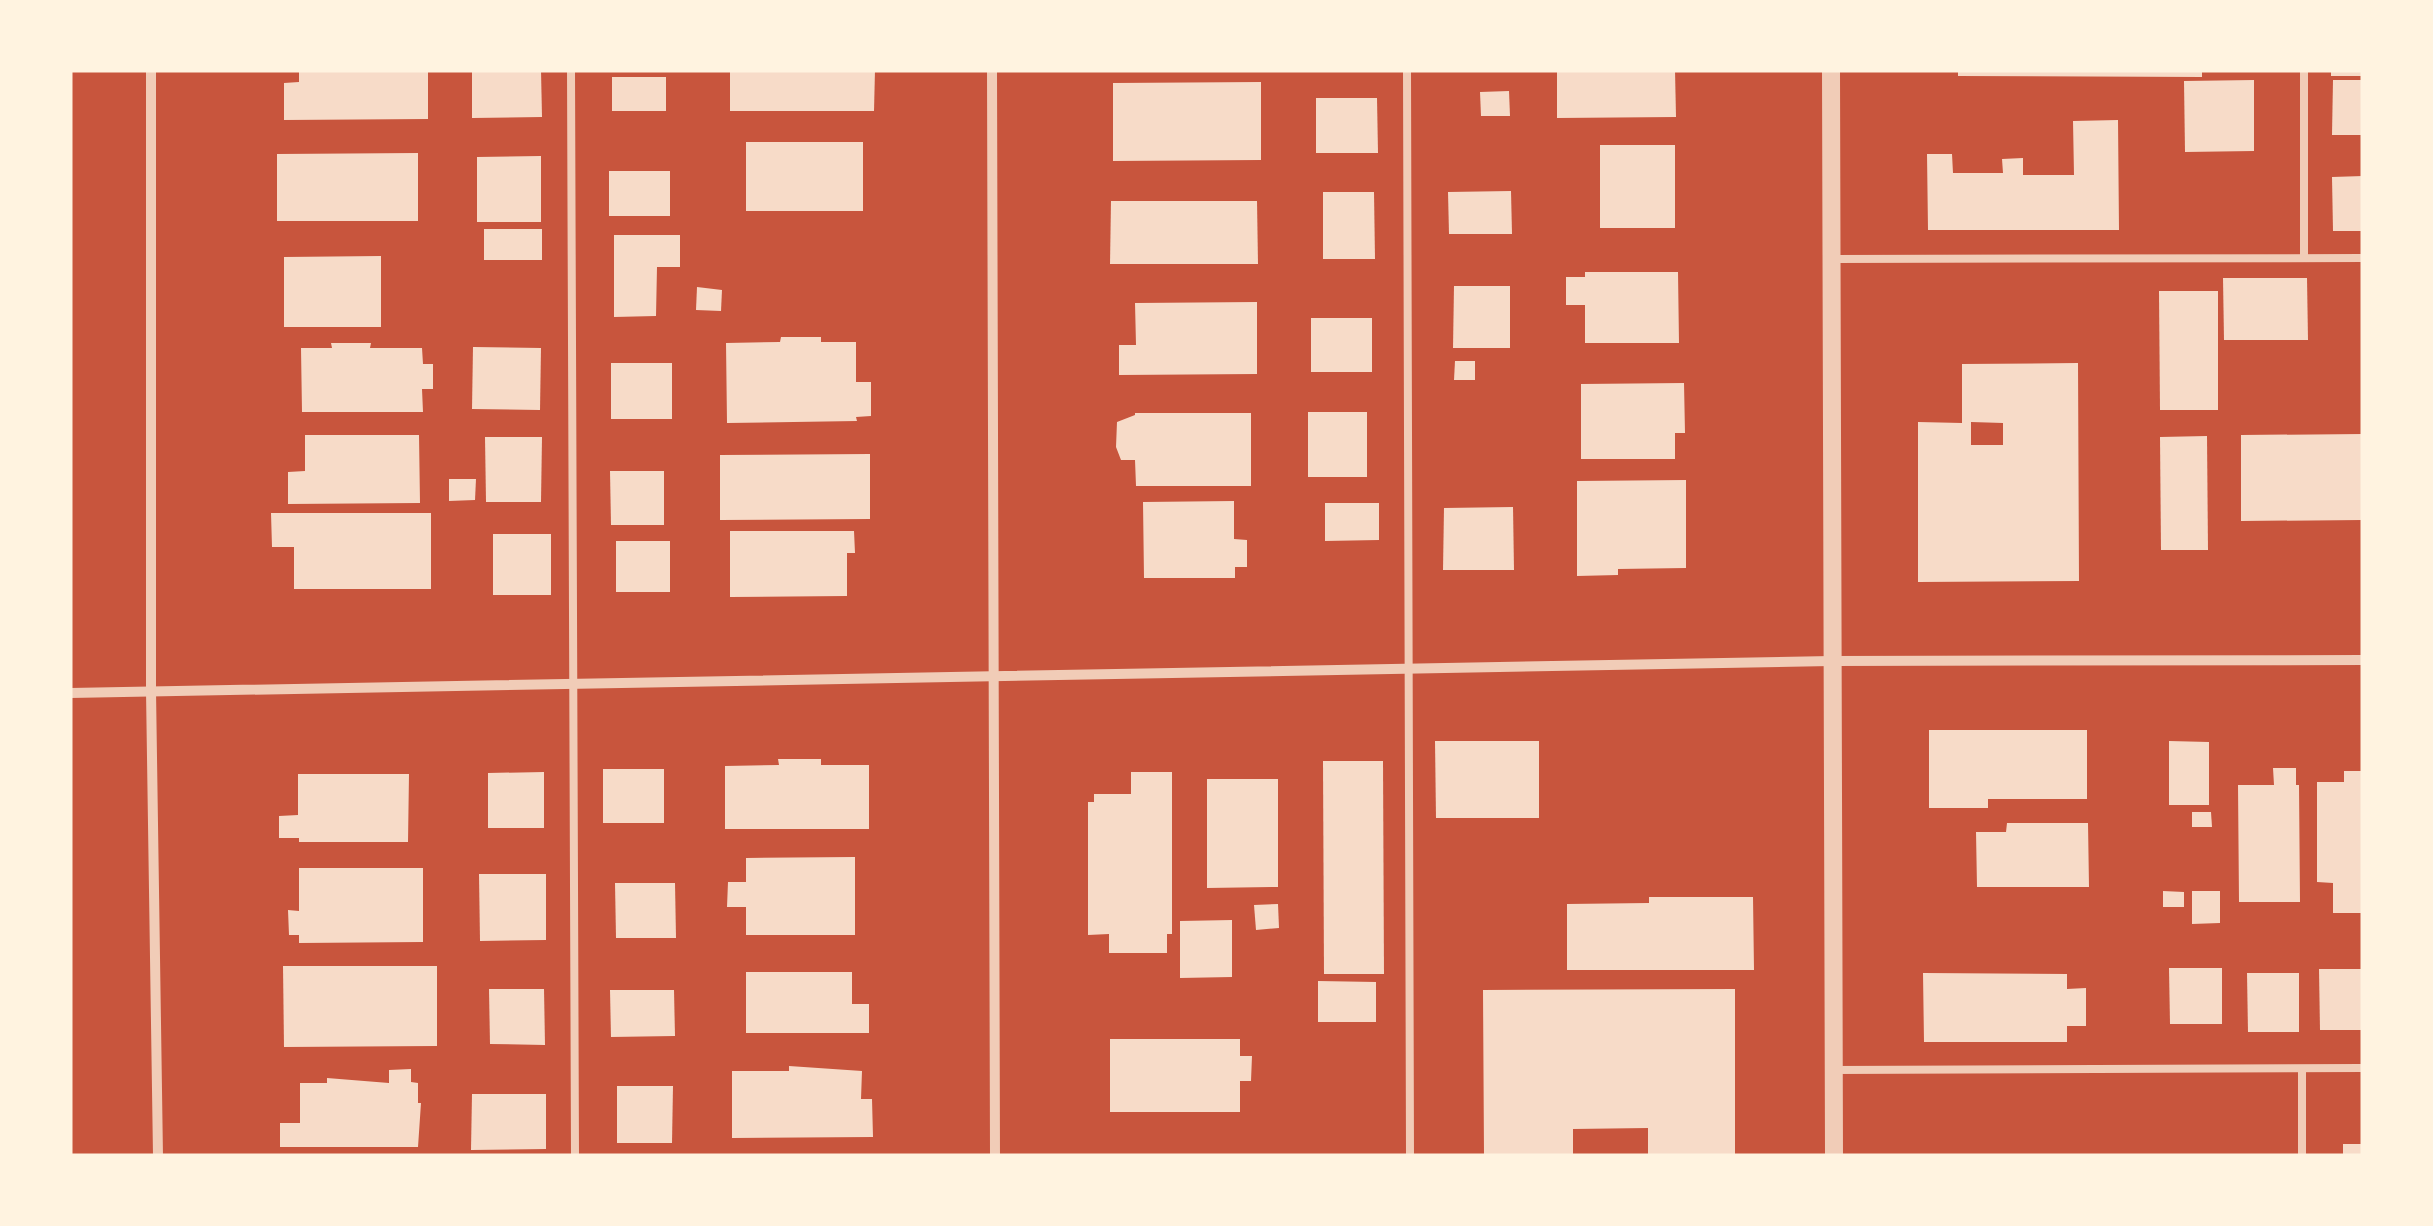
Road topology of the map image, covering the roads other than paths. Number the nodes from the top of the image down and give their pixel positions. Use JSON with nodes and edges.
{"nodes":[{"id":1,"x":151,"y":70,"type":"edge"},
{"id":2,"x":571,"y":70,"type":"edge"},
{"id":3,"x":992,"y":70,"type":"edge"},
{"id":4,"x":1408,"y":70,"type":"edge"},
{"id":5,"x":1831,"y":70,"type":"edge"},
{"id":6,"x":2304,"y":70,"type":"edge"},
{"id":7,"x":2304,"y":258,"type":"junction"},
{"id":8,"x":2363,"y":258,"type":"edge"},
{"id":9,"x":1832,"y":259,"type":"junction"},
{"id":10,"x":2363,"y":660,"type":"edge"},
{"id":11,"x":1831,"y":661,"type":"junction"},
{"id":12,"x":1408,"y":670,"type":"junction"},
{"id":13,"x":993,"y":677,"type":"junction"},
{"id":14,"x":574,"y":684,"type":"junction"},
{"id":15,"x":151,"y":691,"type":"junction"},
{"id":16,"x":70,"y":693,"type":"edge"},
{"id":17,"x":2363,"y":1068,"type":"edge"},
{"id":18,"x":2302,"y":1069,"type":"junction"},
{"id":19,"x":1833,"y":1070,"type":"junction"},
{"id":20,"x":158,"y":1156,"type":"edge"},
{"id":21,"x":575,"y":1156,"type":"edge"},
{"id":22,"x":995,"y":1156,"type":"edge"},
{"id":23,"x":1410,"y":1156,"type":"edge"},
{"id":24,"x":1834,"y":1156,"type":"edge"},
{"id":25,"x":2302,"y":1156,"type":"edge"}],
"edges":[{"from":1,"to":15,"type":"street"},
{"from":2,"to":14,"type":"lane"},
{"from":3,"to":13,"type":"street"},
{"from":4,"to":12,"type":"lane"},
{"from":5,"to":9,"type":"street"},
{"from":6,"to":7,"type":"lane"},
{"from":7,"to":8,"type":"lane"},
{"from":7,"to":9,"type":"lane"},
{"from":9,"to":11,"type":"street"},
{"from":10,"to":11,"type":"street"},
{"from":11,"to":12,"type":"street"},
{"from":11,"to":19,"type":"street"},
{"from":12,"to":13,"type":"street"},
{"from":12,"to":23,"type":"lane"},
{"from":13,"to":14,"type":"street"},
{"from":13,"to":22,"type":"street"},
{"from":14,"to":15,"type":"street"},
{"from":14,"to":21,"type":"lane"},
{"from":15,"to":16,"type":"street"},
{"from":15,"to":20,"type":"street"},
{"from":17,"to":18,"type":"lane"},
{"from":18,"to":19,"type":"lane"},
{"from":18,"to":25,"type":"lane"},
{"from":19,"to":24,"type":"street"}]}
